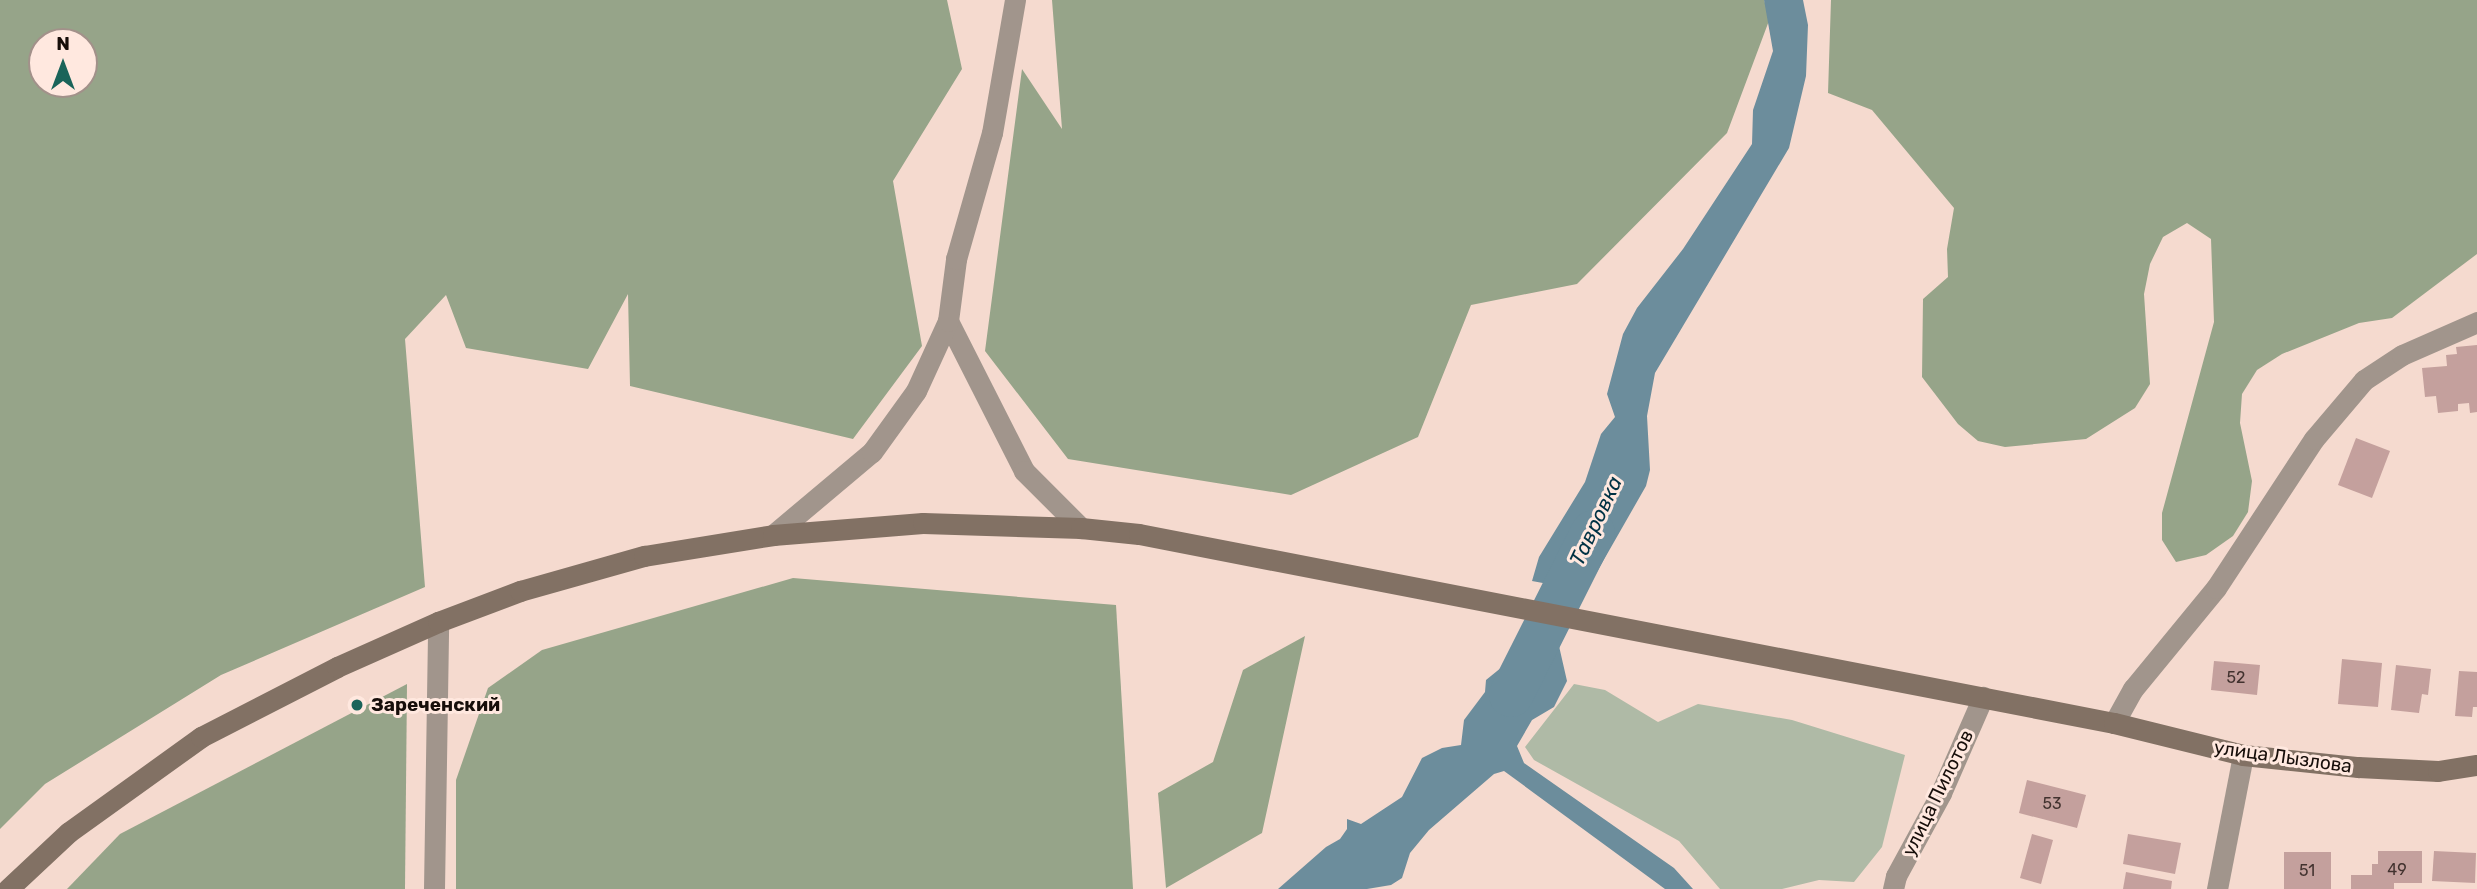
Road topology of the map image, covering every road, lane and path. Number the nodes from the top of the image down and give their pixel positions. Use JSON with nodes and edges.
{"nodes":[{"id":1,"x":1015,"y":0,"type":"edge"},
{"id":2,"x":948,"y":321,"type":"junction"},
{"id":3,"x":2477,"y":322,"type":"edge"},
{"id":4,"x":1081,"y":528,"type":"junction"},
{"id":5,"x":773,"y":535,"type":"junction"},
{"id":6,"x":438,"y":622,"type":"junction"},
{"id":7,"x":1983,"y":697,"type":"junction"},
{"id":8,"x":2114,"y":723,"type":"junction"},
{"id":9,"x":2243,"y":755,"type":"junction"},
{"id":10,"x":2477,"y":765,"type":"edge"},
{"id":11,"x":8,"y":889,"type":"edge"},
{"id":12,"x":434,"y":889,"type":"edge"},
{"id":13,"x":1893,"y":889,"type":"edge"},
{"id":14,"x":2217,"y":889,"type":"edge"}],
"edges":[{"from":1,"to":2,"type":"street"},
{"from":2,"to":4,"type":"street"},
{"from":2,"to":5,"type":"street"},
{"from":3,"to":8,"type":"street"},
{"from":4,"to":5,"type":"street","name":"улица Лызлова"},
{"from":4,"to":7,"type":"street","name":"улица Лызлова"},
{"from":5,"to":6,"type":"street","name":"улица Лызлова"},
{"from":6,"to":11,"type":"street","name":"улица Лызлова"},
{"from":6,"to":12,"type":"street"},
{"from":7,"to":8,"type":"street","name":"улица Лызлова"},
{"from":7,"to":13,"type":"street","name":"улица Пилотов"},
{"from":8,"to":9,"type":"street","name":"улица Лызлова"},
{"from":9,"to":10,"type":"street","name":"улица Лызлова"},
{"from":9,"to":14,"type":"street"}]}
